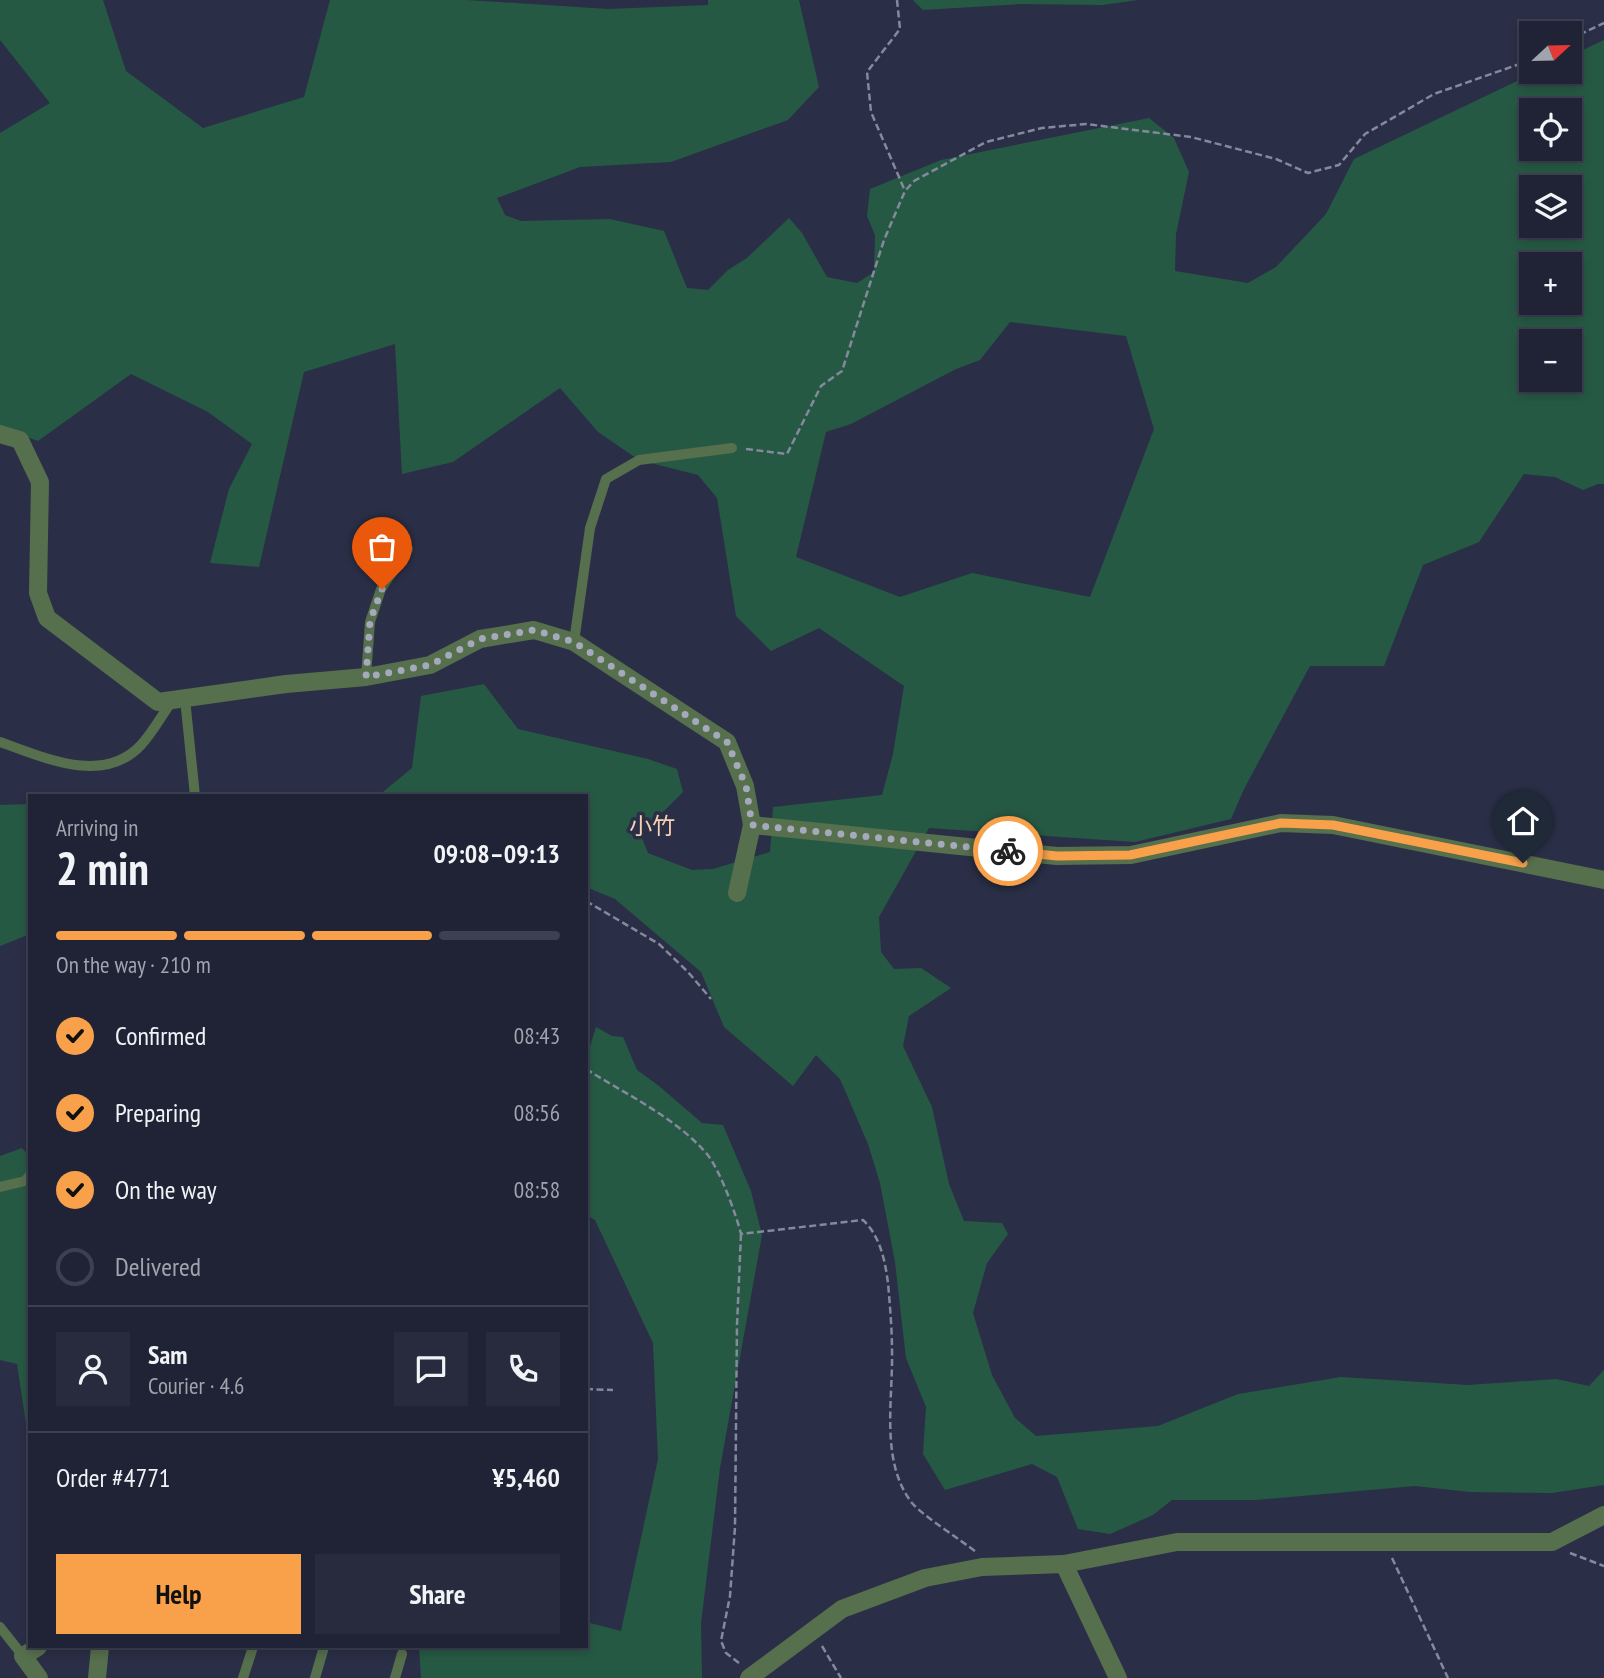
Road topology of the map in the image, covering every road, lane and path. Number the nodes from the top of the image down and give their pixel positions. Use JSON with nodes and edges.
{"nodes":[{"id":1,"x":897,"y":0,"type":"edge"},
{"id":2,"x":1604,"y":23,"type":"edge"},
{"id":3,"x":1582,"y":33,"type":"edge"},
{"id":4,"x":1519,"y":64,"type":"edge"},
{"id":5,"x":905,"y":191,"type":"junction"},
{"id":6,"x":0,"y":434,"type":"edge"},
{"id":7,"x":732,"y":448,"type":"joint"},
{"id":8,"x":408,"y":549,"type":"dead end"},
{"id":9,"x":574,"y":642,"type":"junction"},
{"id":10,"x":366,"y":677,"type":"junction"},
{"id":11,"x":178,"y":700,"type":"junction"},
{"id":12,"x":0,"y":742,"type":"edge"},
{"id":13,"x":195,"y":794,"type":"edge"},
{"id":14,"x":752,"y":825,"type":"junction"},
{"id":15,"x":1604,"y":880,"type":"edge"},
{"id":16,"x":737,"y":892,"type":"dead end"},
{"id":17,"x":588,"y":902,"type":"edge"},
{"id":18,"x":711,"y":999,"type":"dead end"},
{"id":19,"x":588,"y":1070,"type":"edge"},
{"id":20,"x":28,"y":1177,"type":"edge"},
{"id":21,"x":0,"y":1187,"type":"edge"},
{"id":22,"x":741,"y":1234,"type":"junction"},
{"id":23,"x":588,"y":1389,"type":"edge"},
{"id":24,"x":613,"y":1390,"type":"dead end"},
{"id":25,"x":1604,"y":1515,"type":"edge"},
{"id":26,"x":1385,"y":1542,"type":"junction"},
{"id":27,"x":1552,"y":1542,"type":"junction"},
{"id":28,"x":1064,"y":1564,"type":"junction"},
{"id":29,"x":1604,"y":1566,"type":"edge"},
{"id":30,"x":995,"y":1567,"type":"junction"},
{"id":31,"x":0,"y":1628,"type":"edge"},
{"id":32,"x":813,"y":1631,"type":"junction"},
{"id":33,"x":100,"y":1648,"type":"edge"},
{"id":34,"x":253,"y":1648,"type":"edge"},
{"id":35,"x":324,"y":1648,"type":"edge"},
{"id":36,"x":31,"y":1651,"type":"edge"},
{"id":37,"x":402,"y":1654,"type":"dead end"},
{"id":38,"x":751,"y":1676,"type":"edge"},
{"id":39,"x":39,"y":1678,"type":"edge"},
{"id":40,"x":97,"y":1678,"type":"edge"},
{"id":41,"x":243,"y":1678,"type":"edge"},
{"id":42,"x":315,"y":1678,"type":"edge"},
{"id":43,"x":395,"y":1678,"type":"edge"},
{"id":44,"x":841,"y":1678,"type":"edge"},
{"id":45,"x":1118,"y":1678,"type":"edge"},
{"id":46,"x":1448,"y":1678,"type":"edge"}],
"edges":[{"from":1,"to":5,"type":"path"},
{"from":2,"to":3,"type":"path"},
{"from":4,"to":5,"type":"path"},
{"from":5,"to":7,"type":"path"},
{"from":6,"to":11,"type":"street"},
{"from":7,"to":9,"type":"lane"},
{"from":8,"to":10,"type":"lane"},
{"from":9,"to":10,"type":"street"},
{"from":9,"to":14,"type":"street"},
{"from":10,"to":11,"type":"street"},
{"from":11,"to":12,"type":"lane"},
{"from":11,"to":13,"type":"lane"},
{"from":14,"to":15,"type":"street"},
{"from":14,"to":16,"type":"street"},
{"from":17,"to":18,"type":"path"},
{"from":19,"to":22,"type":"path"},
{"from":20,"to":21,"type":"lane"},
{"from":22,"to":30,"type":"path"},
{"from":22,"to":38,"type":"path"},
{"from":23,"to":24,"type":"path"},
{"from":25,"to":27,"type":"street"},
{"from":26,"to":27,"type":"street"},
{"from":26,"to":28,"type":"street"},
{"from":26,"to":46,"type":"path"},
{"from":27,"to":29,"type":"path"},
{"from":28,"to":30,"type":"street"},
{"from":28,"to":45,"type":"street"},
{"from":30,"to":32,"type":"street"},
{"from":31,"to":36,"type":"lane"},
{"from":32,"to":38,"type":"street"},
{"from":32,"to":44,"type":"path"},
{"from":33,"to":40,"type":"street"},
{"from":34,"to":41,"type":"lane"},
{"from":35,"to":42,"type":"lane"},
{"from":36,"to":39,"type":"street"},
{"from":37,"to":43,"type":"lane"}]}
